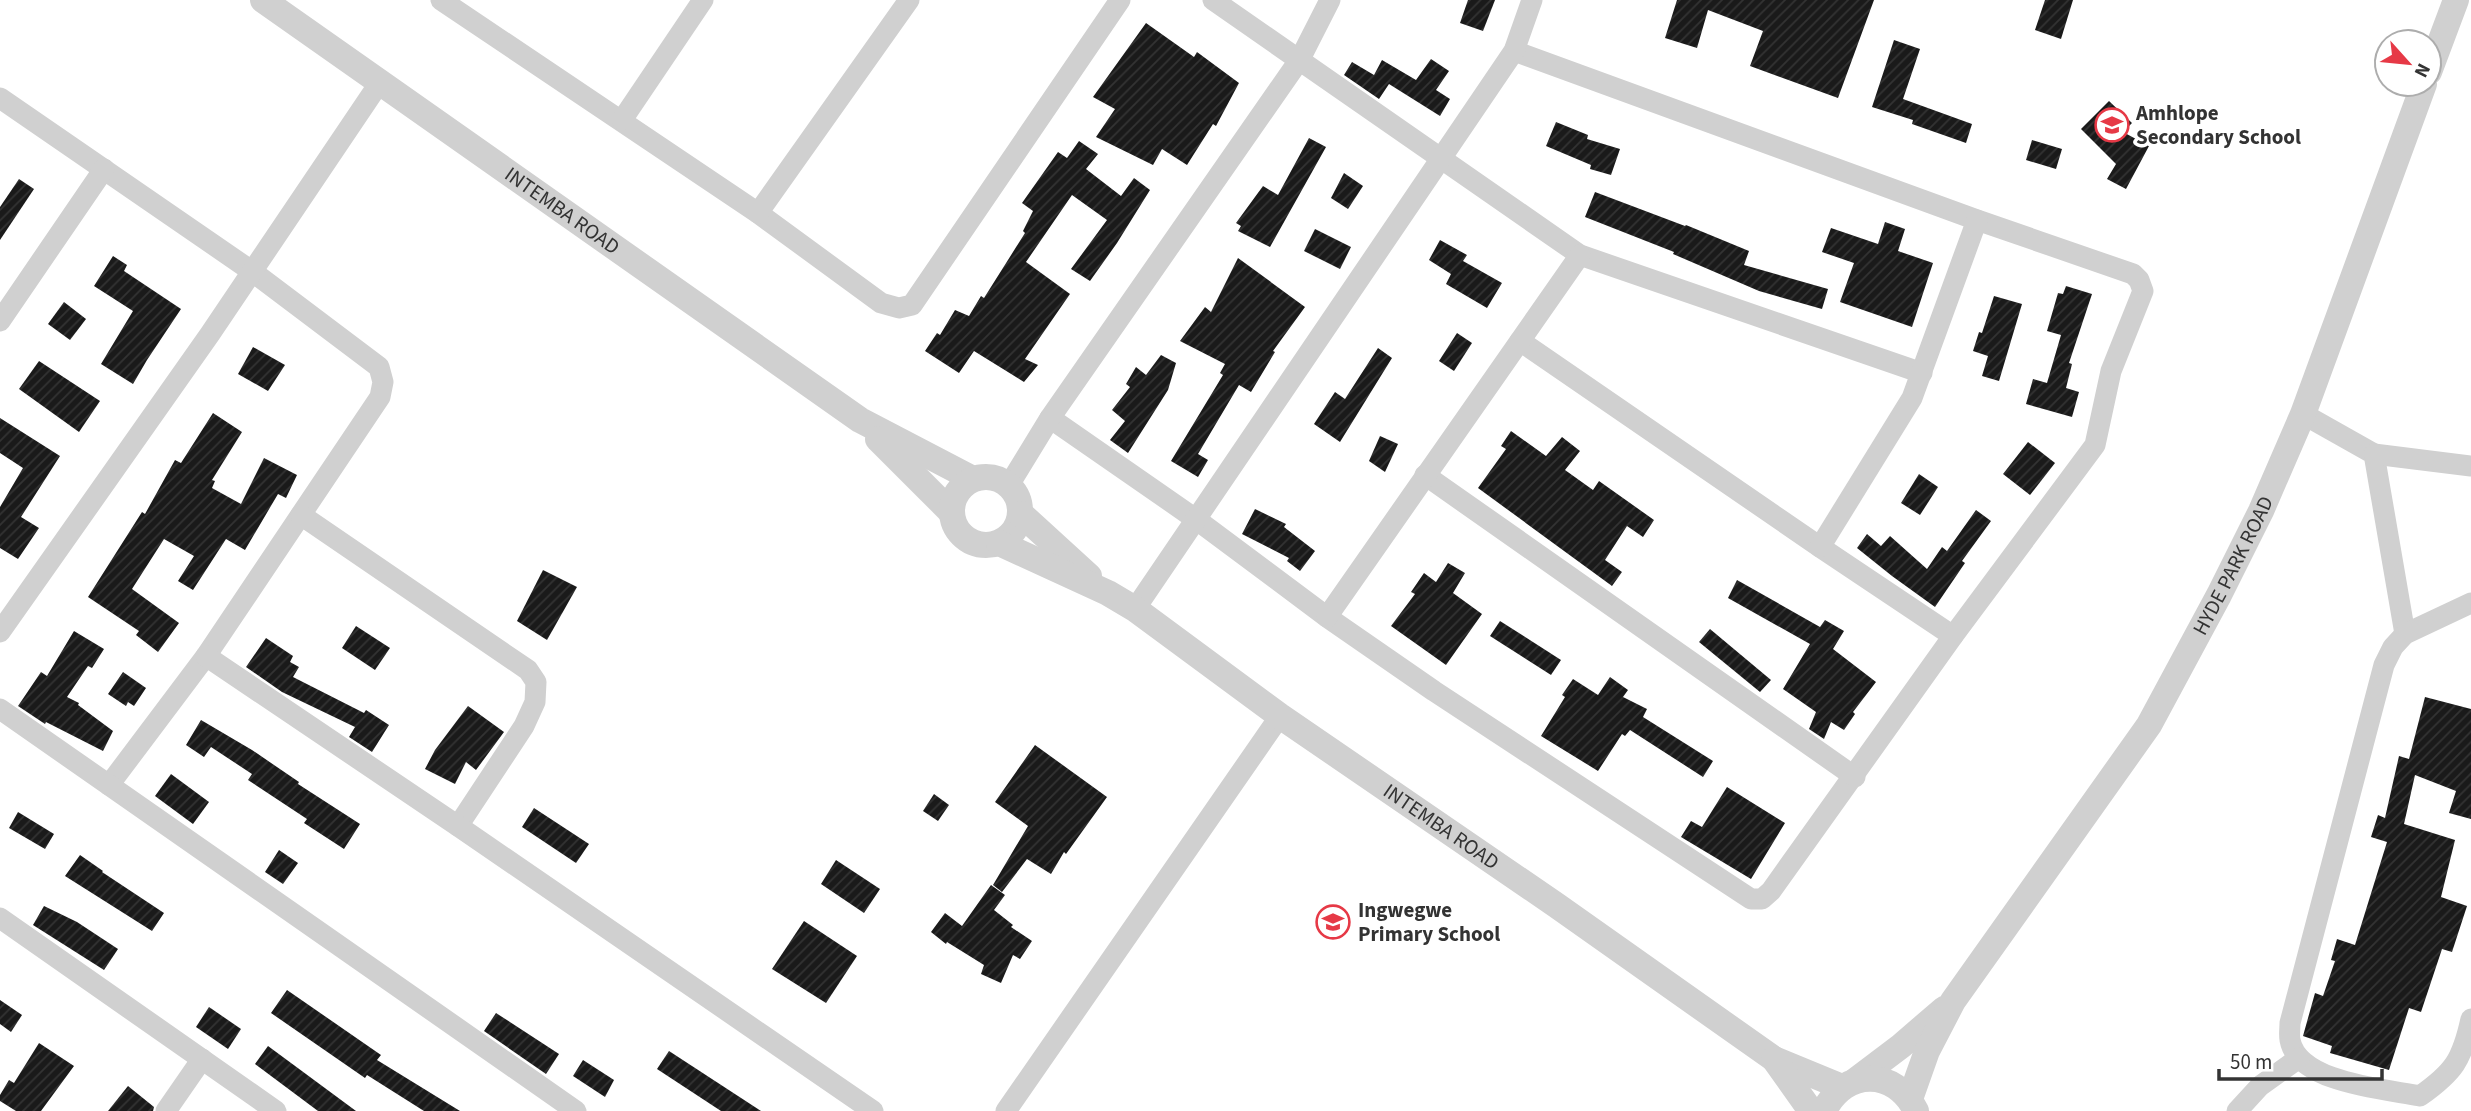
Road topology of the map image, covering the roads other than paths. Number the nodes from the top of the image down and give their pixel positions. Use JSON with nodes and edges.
{"nodes":[{"id":1,"x":263,"y":0,"type":"edge"},
{"id":2,"x":441,"y":0,"type":"edge"},
{"id":3,"x":703,"y":0,"type":"edge"},
{"id":4,"x":909,"y":0,"type":"edge"},
{"id":5,"x":1120,"y":0,"type":"edge"},
{"id":6,"x":1213,"y":0,"type":"edge"},
{"id":7,"x":1330,"y":0,"type":"edge"},
{"id":8,"x":1532,"y":0,"type":"edge"},
{"id":9,"x":2456,"y":0,"type":"edge"},
{"id":10,"x":2443,"y":35,"type":"edge"},
{"id":11,"x":1514,"y":51,"type":"junction"},
{"id":12,"x":1300,"y":60,"type":"junction"},
{"id":13,"x":380,"y":82,"type":"junction"},
{"id":14,"x":0,"y":98,"type":"edge"},
{"id":15,"x":2419,"y":98,"type":"edge"},
{"id":16,"x":622,"y":120,"type":"junction"},
{"id":17,"x":1443,"y":159,"type":"junction"},
{"id":18,"x":104,"y":169,"type":"junction"},
{"id":19,"x":758,"y":213,"type":"junction"},
{"id":20,"x":1977,"y":220,"type":"junction"},
{"id":21,"x":1580,"y":255,"type":"junction"},
{"id":22,"x":253,"y":272,"type":"junction"},
{"id":23,"x":0,"y":321,"type":"edge"},
{"id":24,"x":1520,"y":341,"type":"junction"},
{"id":25,"x":1922,"y":373,"type":"junction"},
{"id":26,"x":2303,"y":414,"type":"junction"},
{"id":27,"x":1050,"y":418,"type":"junction"},
{"id":28,"x":860,"y":420,"type":"junction"},
{"id":29,"x":2374,"y":454,"type":"junction"},
{"id":30,"x":2471,"y":466,"type":"edge"},
{"id":31,"x":1424,"y":475,"type":"junction"},
{"id":32,"x":973,"y":479,"type":"junction"},
{"id":33,"x":1009,"y":485,"type":"junction"},
{"id":34,"x":951,"y":512,"type":"junction"},
{"id":35,"x":1021,"y":514,"type":"junction"},
{"id":36,"x":301,"y":515,"type":"junction"},
{"id":37,"x":1197,"y":520,"type":"junction"},
{"id":38,"x":999,"y":544,"type":"junction"},
{"id":39,"x":1820,"y":548,"type":"junction"},
{"id":40,"x":1108,"y":593,"type":"junction"},
{"id":41,"x":2471,"y":603,"type":"edge"},
{"id":42,"x":1135,"y":609,"type":"junction"},
{"id":43,"x":1327,"y":617,"type":"junction"},
{"id":44,"x":0,"y":632,"type":"edge"},
{"id":45,"x":2405,"y":634,"type":"junction"},
{"id":46,"x":1953,"y":636,"type":"junction"},
{"id":47,"x":206,"y":656,"type":"junction"},
{"id":48,"x":0,"y":709,"type":"edge"},
{"id":49,"x":1280,"y":716,"type":"junction"},
{"id":50,"x":1854,"y":777,"type":"junction"},
{"id":51,"x":109,"y":785,"type":"junction"},
{"id":52,"x":458,"y":826,"type":"junction"},
{"id":53,"x":0,"y":918,"type":"edge"},
{"id":54,"x":1953,"y":1001,"type":"junction"},
{"id":55,"x":2470,"y":1026,"type":"edge"},
{"id":56,"x":2299,"y":1058,"type":"junction"},
{"id":57,"x":202,"y":1059,"type":"junction"},
{"id":58,"x":1774,"y":1059,"type":"junction"},
{"id":59,"x":1849,"y":1084,"type":"junction"},
{"id":60,"x":1913,"y":1105,"type":"edge"},
{"id":61,"x":166,"y":1111,"type":"edge"},
{"id":62,"x":276,"y":1111,"type":"edge"},
{"id":63,"x":576,"y":1111,"type":"edge"},
{"id":64,"x":873,"y":1111,"type":"edge"},
{"id":65,"x":1006,"y":1111,"type":"edge"},
{"id":66,"x":1811,"y":1111,"type":"edge"},
{"id":67,"x":1824,"y":1111,"type":"edge"},
{"id":68,"x":2237,"y":1111,"type":"edge"}],
"edges":[{"from":1,"to":13,"type":"street","name":"INTEMBA ROAD"},
{"from":2,"to":16,"type":"street"},
{"from":3,"to":16,"type":"street"},
{"from":4,"to":19,"type":"street"},
{"from":5,"to":19,"type":"street"},
{"from":6,"to":12,"type":"street"},
{"from":7,"to":12,"type":"street"},
{"from":8,"to":11,"type":"street"},
{"from":9,"to":10,"type":"street"},
{"from":11,"to":17,"type":"street"},
{"from":11,"to":20,"type":"street"},
{"from":12,"to":17,"type":"street"},
{"from":12,"to":27,"type":"street"},
{"from":13,"to":22,"type":"street"},
{"from":13,"to":28,"type":"street","name":"INTEMBA ROAD"},
{"from":14,"to":18,"type":"street"},
{"from":15,"to":26,"type":"street","name":"HYDE PARK ROAD"},
{"from":16,"to":19,"type":"street"},
{"from":17,"to":21,"type":"street"},
{"from":17,"to":37,"type":"street"},
{"from":18,"to":22,"type":"street"},
{"from":18,"to":23,"type":"street"},
{"from":20,"to":25,"type":"street"},
{"from":20,"to":46,"type":"street"},
{"from":21,"to":24,"type":"street"},
{"from":21,"to":25,"type":"street"},
{"from":22,"to":36,"type":"street"},
{"from":22,"to":44,"type":"street"},
{"from":24,"to":31,"type":"street"},
{"from":24,"to":39,"type":"street"},
{"from":25,"to":39,"type":"street"},
{"from":26,"to":29,"type":"street"},
{"from":26,"to":54,"type":"street","name":"HYDE PARK ROAD"},
{"from":27,"to":33,"type":"street"},
{"from":27,"to":37,"type":"street"},
{"from":28,"to":32,"type":"street"},
{"from":28,"to":34,"type":"street"},
{"from":29,"to":30,"type":"street"},
{"from":29,"to":45,"type":"street"},
{"from":31,"to":43,"type":"street"},
{"from":31,"to":50,"type":"street"},
{"from":32,"to":33,"type":"street"},
{"from":32,"to":34,"type":"street"},
{"from":33,"to":35,"type":"street"},
{"from":34,"to":38,"type":"street"},
{"from":35,"to":38,"type":"street"},
{"from":35,"to":40,"type":"street"},
{"from":36,"to":47,"type":"street"},
{"from":36,"to":52,"type":"street"},
{"from":37,"to":42,"type":"street"},
{"from":37,"to":43,"type":"street"},
{"from":38,"to":40,"type":"street"},
{"from":39,"to":46,"type":"street"},
{"from":40,"to":42,"type":"street","name":"INTEMBA ROAD"},
{"from":41,"to":45,"type":"street"},
{"from":42,"to":49,"type":"street","name":"INTEMBA ROAD"},
{"from":43,"to":50,"type":"street"},
{"from":45,"to":56,"type":"street"},
{"from":46,"to":50,"type":"street"},
{"from":47,"to":51,"type":"street"},
{"from":47,"to":52,"type":"street"},
{"from":48,"to":51,"type":"street"},
{"from":49,"to":58,"type":"street","name":"INTEMBA ROAD"},
{"from":49,"to":65,"type":"street"},
{"from":51,"to":63,"type":"street"},
{"from":52,"to":64,"type":"street"},
{"from":53,"to":57,"type":"street"},
{"from":54,"to":59,"type":"street"},
{"from":54,"to":60,"type":"street"},
{"from":55,"to":56,"type":"street"},
{"from":56,"to":68,"type":"street"},
{"from":57,"to":61,"type":"street"},
{"from":57,"to":62,"type":"street"},
{"from":58,"to":59,"type":"street"},
{"from":58,"to":66,"type":"street"},
{"from":59,"to":60,"type":"street"},
{"from":59,"to":67,"type":"street"}]}
